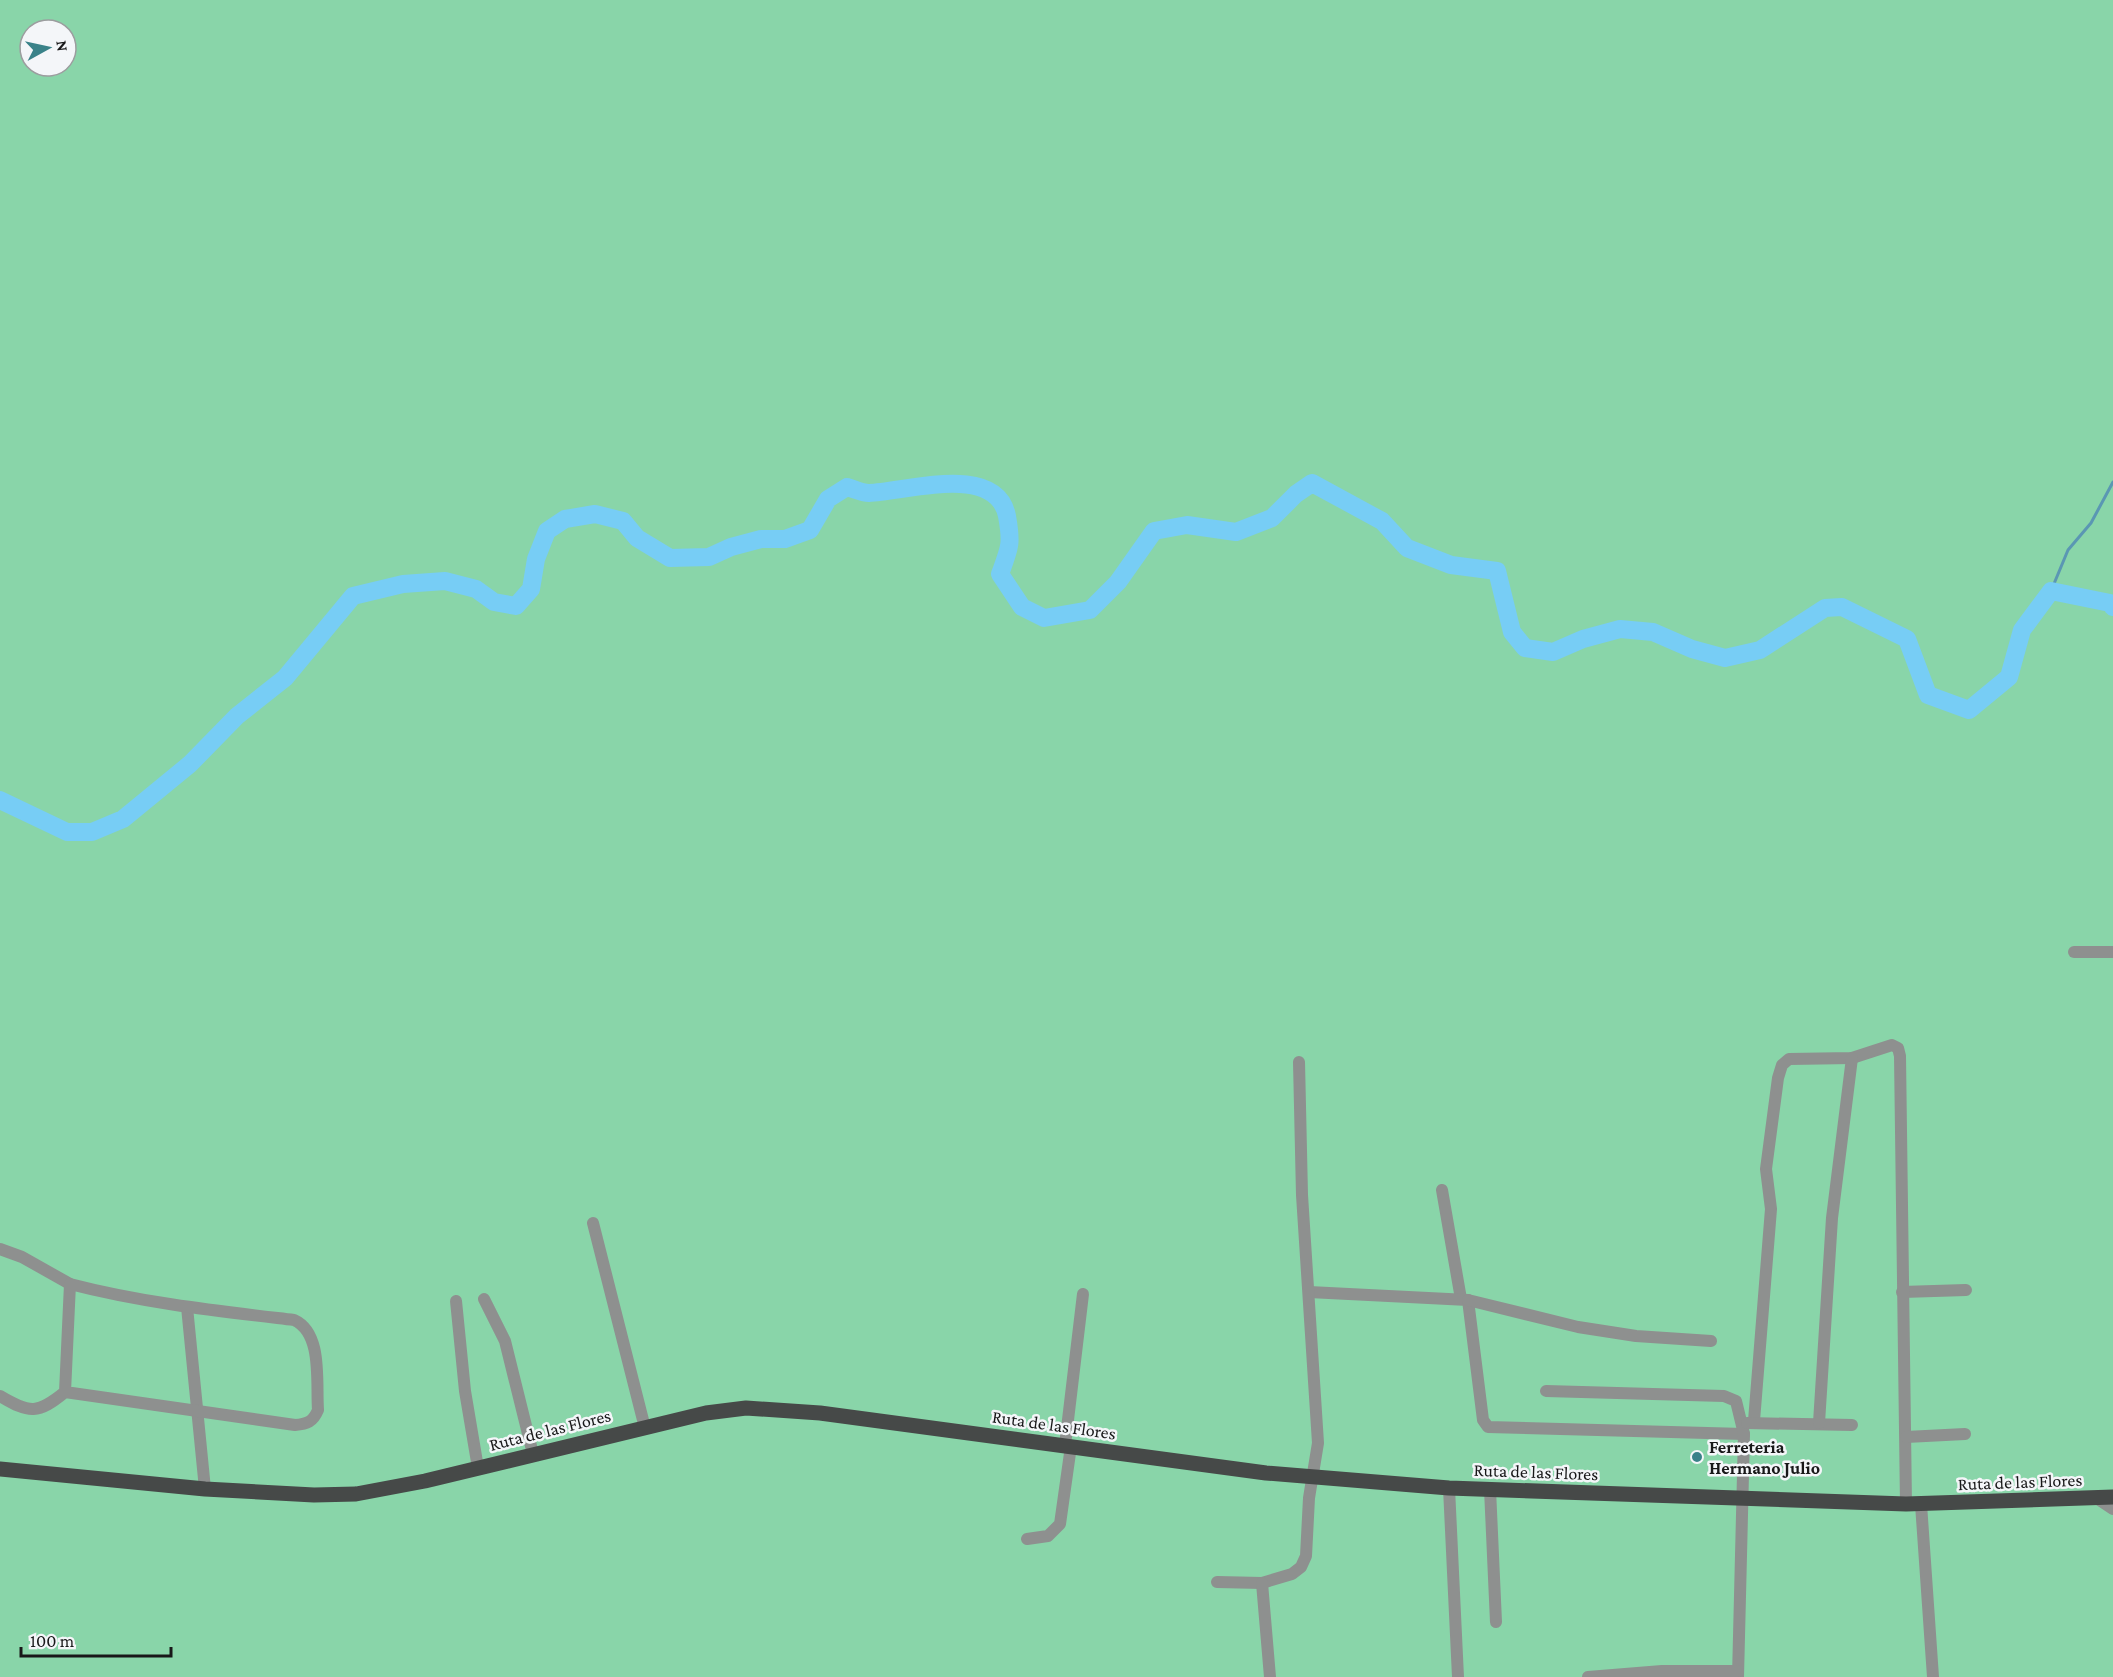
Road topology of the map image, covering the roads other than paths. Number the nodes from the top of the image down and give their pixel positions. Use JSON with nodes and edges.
{"nodes":[{"id":1,"x":2074,"y":952,"type":"dead end"},
{"id":2,"x":2113,"y":952,"type":"edge"},
{"id":3,"x":1852,"y":1058,"type":"junction"},
{"id":4,"x":1299,"y":1062,"type":"dead end"},
{"id":5,"x":1442,"y":1190,"type":"dead end"},
{"id":6,"x":593,"y":1223,"type":"dead end"},
{"id":7,"x":0,"y":1250,"type":"edge"},
{"id":8,"x":70,"y":1284,"type":"junction"},
{"id":9,"x":1966,"y":1290,"type":"dead end"},
{"id":10,"x":1309,"y":1292,"type":"junction"},
{"id":11,"x":1902,"y":1292,"type":"junction"},
{"id":12,"x":1083,"y":1294,"type":"dead end"},
{"id":13,"x":484,"y":1299,"type":"dead end"},
{"id":14,"x":1464,"y":1299,"type":"junction"},
{"id":15,"x":456,"y":1301,"type":"dead end"},
{"id":16,"x":187,"y":1307,"type":"junction"},
{"id":17,"x":1711,"y":1341,"type":"dead end"},
{"id":18,"x":1546,"y":1391,"type":"dead end"},
{"id":19,"x":65,"y":1392,"type":"junction"},
{"id":20,"x":0,"y":1396,"type":"edge"},
{"id":21,"x":198,"y":1410,"type":"junction"},
{"id":22,"x":1819,"y":1423,"type":"junction"},
{"id":23,"x":1852,"y":1425,"type":"dead end"},
{"id":24,"x":1747,"y":1426,"type":"junction"},
{"id":25,"x":645,"y":1428,"type":"junction"},
{"id":26,"x":1965,"y":1434,"type":"dead end"},
{"id":27,"x":1906,"y":1437,"type":"junction"},
{"id":28,"x":1068,"y":1446,"type":"junction"},
{"id":29,"x":533,"y":1454,"type":"junction"},
{"id":30,"x":478,"y":1468,"type":"junction"},
{"id":31,"x":0,"y":1469,"type":"edge"},
{"id":32,"x":1312,"y":1477,"type":"junction"},
{"id":33,"x":1449,"y":1488,"type":"junction"},
{"id":34,"x":205,"y":1489,"type":"junction"},
{"id":35,"x":1490,"y":1490,"type":"junction"},
{"id":36,"x":2105,"y":1498,"type":"edge"},
{"id":37,"x":1744,"y":1500,"type":"junction"},
{"id":38,"x":1914,"y":1504,"type":"junction"},
{"id":39,"x":2113,"y":1509,"type":"edge"},
{"id":40,"x":1027,"y":1539,"type":"dead end"},
{"id":41,"x":1217,"y":1582,"type":"dead end"},
{"id":42,"x":1262,"y":1583,"type":"junction"},
{"id":43,"x":1496,"y":1622,"type":"dead end"},
{"id":44,"x":1738,"y":1674,"type":"edge"},
{"id":45,"x":1270,"y":1677,"type":"edge"},
{"id":46,"x":1458,"y":1677,"type":"edge"},
{"id":47,"x":1588,"y":1677,"type":"edge"},
{"id":48,"x":1934,"y":1677,"type":"edge"}],
"edges":[{"from":1,"to":2,"type":"street"},
{"from":3,"to":11,"type":"street"},
{"from":3,"to":22,"type":"street"},
{"from":3,"to":24,"type":"street"},
{"from":4,"to":10,"type":"street"},
{"from":5,"to":14,"type":"street"},
{"from":6,"to":25,"type":"street"},
{"from":7,"to":8,"type":"street"},
{"from":8,"to":16,"type":"street"},
{"from":8,"to":19,"type":"street"},
{"from":9,"to":11,"type":"street"},
{"from":10,"to":14,"type":"street"},
{"from":10,"to":32,"type":"street"},
{"from":11,"to":27,"type":"street"},
{"from":12,"to":28,"type":"street"},
{"from":13,"to":29,"type":"street"},
{"from":14,"to":17,"type":"street"},
{"from":14,"to":24,"type":"street"},
{"from":15,"to":30,"type":"street"},
{"from":16,"to":21,"type":"street"},
{"from":16,"to":21,"type":"street"},
{"from":18,"to":24,"type":"street"},
{"from":19,"to":20,"type":"street"},
{"from":19,"to":21,"type":"street"},
{"from":21,"to":34,"type":"street"},
{"from":22,"to":23,"type":"street"},
{"from":22,"to":24,"type":"street"},
{"from":24,"to":37,"type":"street"},
{"from":25,"to":28,"type":"main road","name":"Ruta de las Flores"},
{"from":25,"to":29,"type":"main road","name":"Ruta de las Flores"},
{"from":26,"to":27,"type":"street"},
{"from":27,"to":38,"type":"street"},
{"from":28,"to":32,"type":"main road","name":"Ruta de las Flores"},
{"from":28,"to":40,"type":"street"},
{"from":29,"to":30,"type":"main road","name":"Ruta de las Flores"},
{"from":30,"to":34,"type":"main road","name":"Ruta de las Flores"},
{"from":31,"to":34,"type":"main road","name":"Ruta de las Flores"},
{"from":32,"to":33,"type":"main road","name":"Ruta de las Flores"},
{"from":32,"to":42,"type":"street"},
{"from":33,"to":35,"type":"main road","name":"Ruta de las Flores"},
{"from":33,"to":46,"type":"street"},
{"from":35,"to":37,"type":"main road","name":"Ruta de las Flores"},
{"from":35,"to":43,"type":"street"},
{"from":36,"to":38,"type":"main road","name":"Ruta de las Flores"},
{"from":36,"to":39,"type":"street"},
{"from":37,"to":38,"type":"main road","name":"Ruta de las Flores"},
{"from":37,"to":44,"type":"street"},
{"from":38,"to":48,"type":"street"},
{"from":41,"to":42,"type":"street"},
{"from":42,"to":45,"type":"street"},
{"from":44,"to":47,"type":"street"}]}
